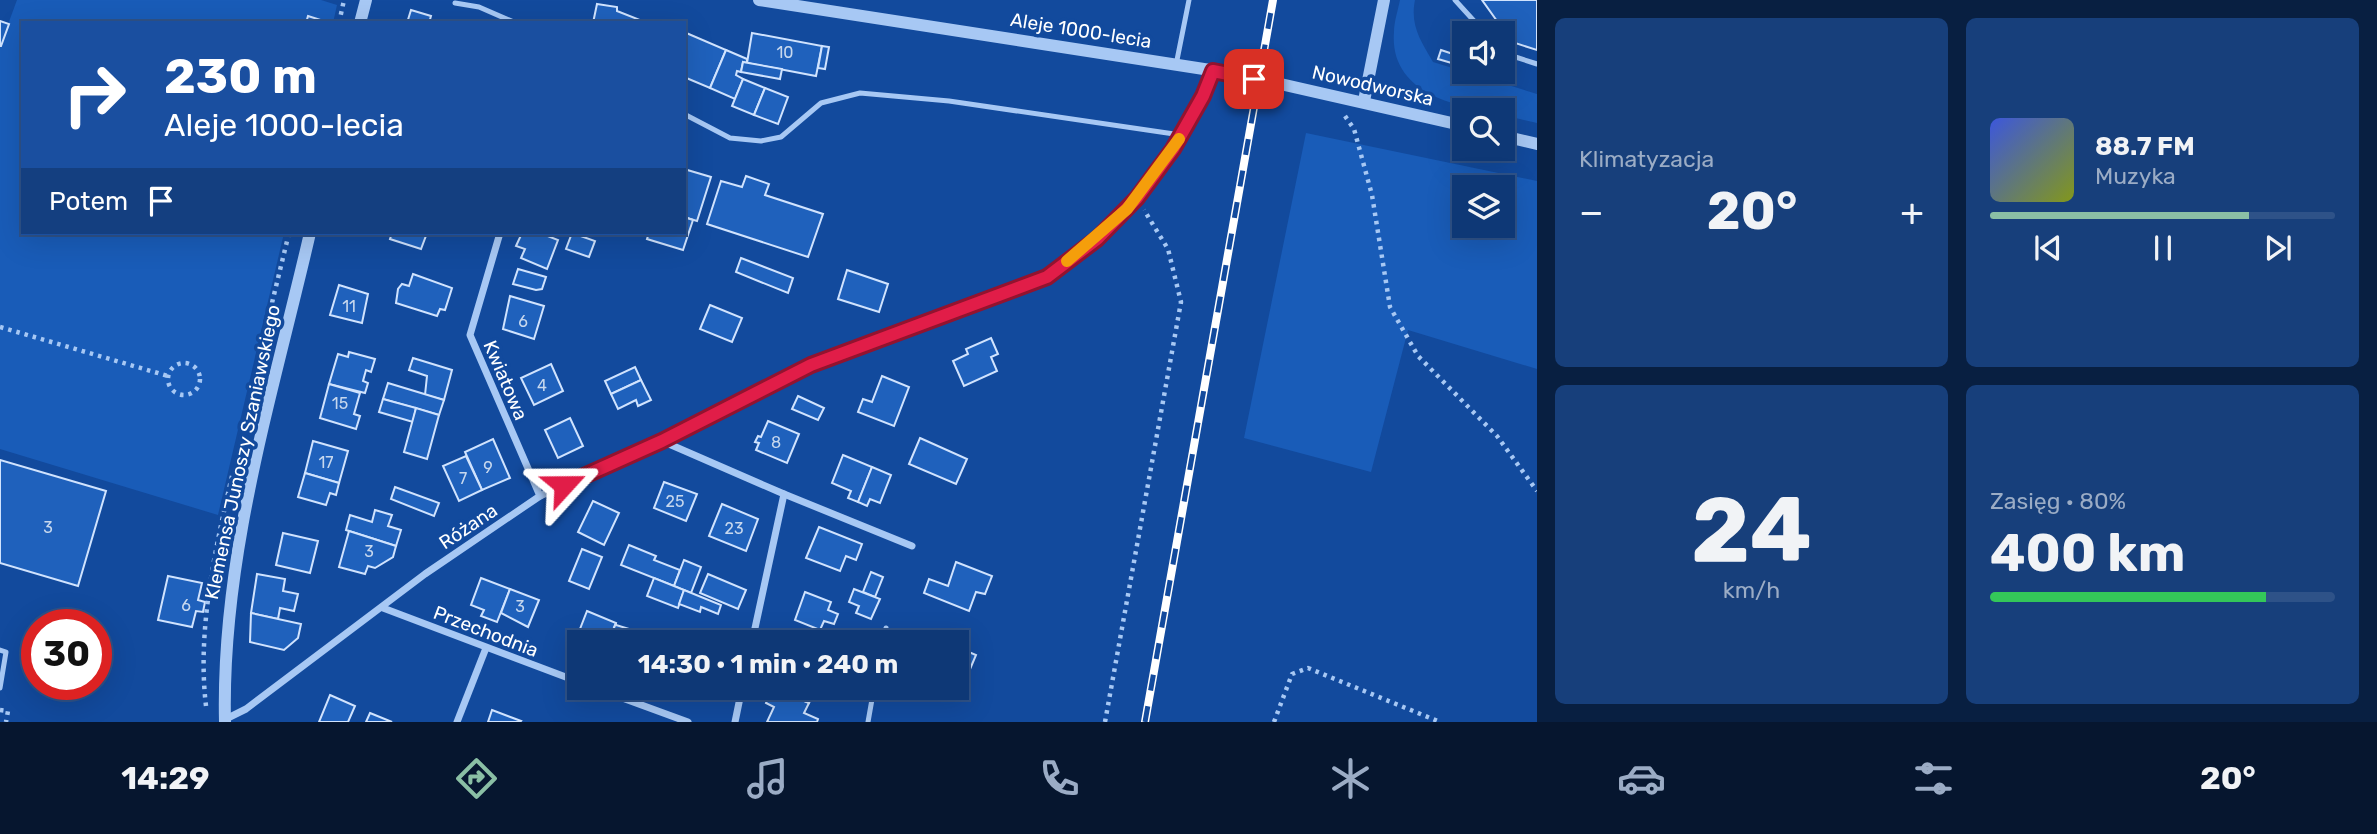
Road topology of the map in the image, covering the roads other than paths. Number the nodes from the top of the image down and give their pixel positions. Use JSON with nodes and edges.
{"nodes":[{"id":1,"x":366,"y":0,"type":"edge"},
{"id":2,"x":759,"y":0,"type":"edge"},
{"id":3,"x":1189,"y":0,"type":"edge"},
{"id":4,"x":1384,"y":0,"type":"edge"},
{"id":5,"x":1455,"y":0,"type":"edge"},
{"id":6,"x":455,"y":3,"type":"dead end"},
{"id":7,"x":361,"y":21,"type":"edge"},
{"id":8,"x":512,"y":21,"type":"edge"},
{"id":9,"x":1474,"y":21,"type":"edge"},
{"id":10,"x":1515,"y":57,"type":"edge"},
{"id":11,"x":1537,"y":64,"type":"edge"},
{"id":12,"x":1176,"y":65,"type":"junction"},
{"id":13,"x":1213,"y":71,"type":"junction"},
{"id":14,"x":1273,"y":83,"type":"joint"},
{"id":15,"x":1364,"y":102,"type":"junction"},
{"id":16,"x":686,"y":115,"type":"edge"},
{"id":17,"x":1452,"y":123,"type":"edge"},
{"id":18,"x":1181,"y":135,"type":"junction"},
{"id":19,"x":1515,"y":139,"type":"edge"},
{"id":20,"x":1537,"y":144,"type":"edge"},
{"id":21,"x":310,"y":235,"type":"edge"},
{"id":22,"x":499,"y":235,"type":"edge"},
{"id":23,"x":662,"y":441,"type":"junction"},
{"id":24,"x":784,"y":494,"type":"junction"},
{"id":25,"x":540,"y":496,"type":"junction"},
{"id":26,"x":912,"y":546,"type":"dead end"},
{"id":27,"x":383,"y":608,"type":"junction"},
{"id":28,"x":755,"y":630,"type":"edge"},
{"id":29,"x":486,"y":648,"type":"junction"},
{"id":30,"x":0,"y":650,"type":"edge"},
{"id":31,"x":567,"y":678,"type":"edge"},
{"id":32,"x":0,"y":688,"type":"edge"},
{"id":33,"x":628,"y":700,"type":"edge"},
{"id":34,"x":740,"y":700,"type":"edge"},
{"id":35,"x":872,"y":700,"type":"edge"},
{"id":36,"x":225,"y":721,"type":"edge"},
{"id":37,"x":457,"y":722,"type":"edge"},
{"id":38,"x":688,"y":722,"type":"edge"},
{"id":39,"x":735,"y":722,"type":"edge"},
{"id":40,"x":868,"y":722,"type":"edge"}],
"edges":[{"from":1,"to":7,"type":"street"},
{"from":2,"to":12,"type":"street","name":"Aleje 1000-lecia"},
{"from":3,"to":12,"type":"lane"},
{"from":4,"to":15,"type":"street"},
{"from":5,"to":9,"type":"lane"},
{"from":6,"to":8,"type":"lane"},
{"from":10,"to":11,"type":"lane"},
{"from":12,"to":13,"type":"street","name":"Aleje 1000-lecia"},
{"from":13,"to":14,"type":"street","name":"Aleje 1000-lecia"},
{"from":13,"to":18,"type":"street","name":"Różana"},
{"from":14,"to":15,"type":"street","name":"Nowodworska"},
{"from":15,"to":17,"type":"street","name":"Nowodworska"},
{"from":16,"to":18,"type":"lane"},
{"from":18,"to":23,"type":"street","name":"Różana"},
{"from":19,"to":20,"type":"street"},
{"from":21,"to":36,"type":"street","name":"Klemensa Junoszy Szaniawskiego"},
{"from":22,"to":25,"type":"street","name":"Kwiatowa"},
{"from":23,"to":24,"type":"street"},
{"from":23,"to":25,"type":"street","name":"Różana"},
{"from":24,"to":26,"type":"street"},
{"from":24,"to":28,"type":"street"},
{"from":25,"to":27,"type":"street","name":"Różana"},
{"from":27,"to":29,"type":"street","name":"Przechodnia"},
{"from":27,"to":36,"type":"street","name":"Różana"},
{"from":29,"to":31,"type":"street","name":"Przechodnia"},
{"from":29,"to":37,"type":"street"},
{"from":30,"to":32,"type":"lane"},
{"from":33,"to":38,"type":"street"},
{"from":34,"to":39,"type":"street"},
{"from":35,"to":40,"type":"lane"}]}
